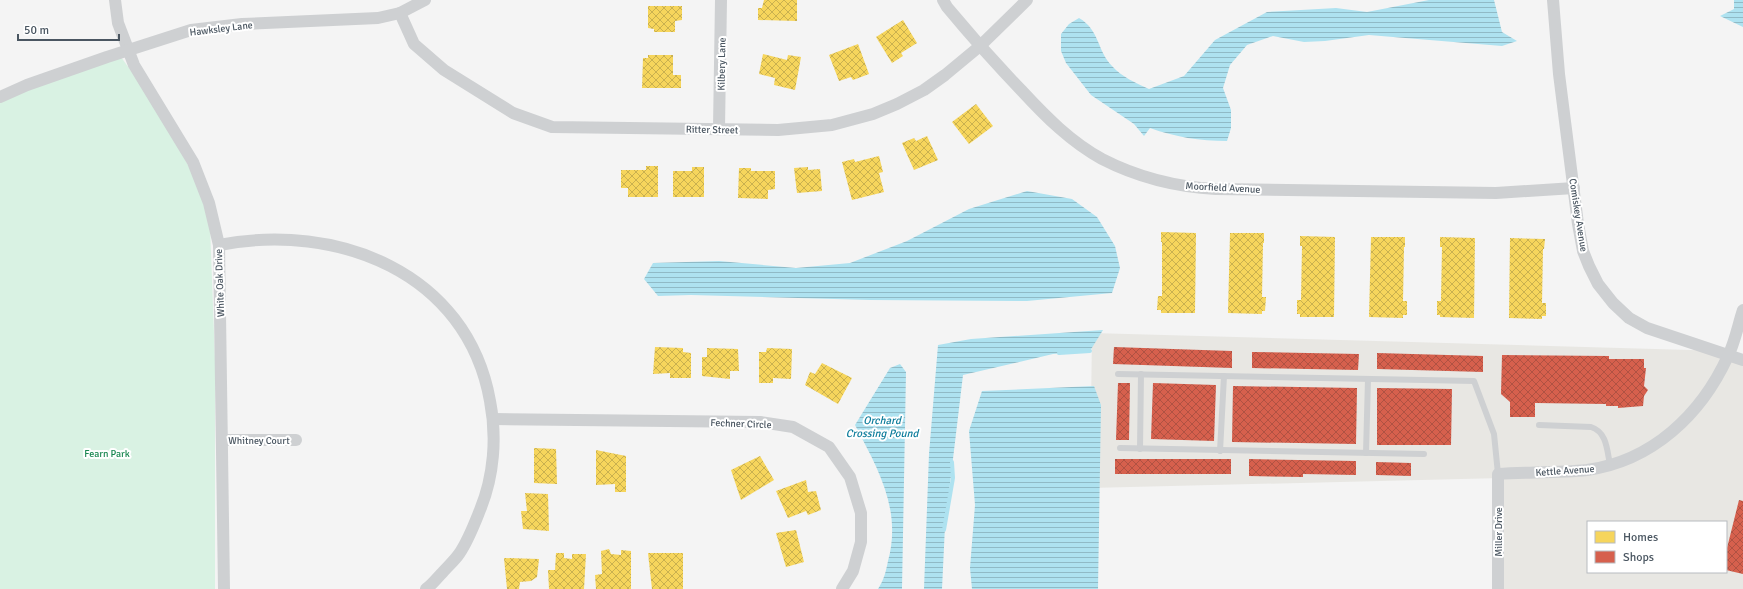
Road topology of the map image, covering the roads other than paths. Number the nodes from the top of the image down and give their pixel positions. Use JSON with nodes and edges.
{"nodes":[{"id":1,"x":115,"y":0,"type":"edge"},
{"id":2,"x":424,"y":0,"type":"edge"},
{"id":3,"x":721,"y":0,"type":"edge"},
{"id":4,"x":943,"y":0,"type":"edge"},
{"id":5,"x":1027,"y":0,"type":"edge"},
{"id":6,"x":1553,"y":0,"type":"edge"},
{"id":7,"x":400,"y":14,"type":"junction"},
{"id":8,"x":980,"y":46,"type":"junction"},
{"id":9,"x":127,"y":50,"type":"junction"},
{"id":10,"x":0,"y":97,"type":"edge"},
{"id":11,"x":720,"y":128,"type":"junction"},
{"id":12,"x":1574,"y":188,"type":"junction"},
{"id":13,"x":219,"y":245,"type":"junction"},
{"id":14,"x":1743,"y":310,"type":"edge"},
{"id":15,"x":1728,"y":356,"type":"junction"},
{"id":16,"x":1743,"y":360,"type":"edge"},
{"id":17,"x":1118,"y":374,"type":"dead end"},
{"id":18,"x":1140,"y":374,"type":"junction"},
{"id":19,"x":1224,"y":376,"type":"junction"},
{"id":20,"x":1368,"y":379,"type":"junction"},
{"id":21,"x":494,"y":419,"type":"junction"},
{"id":22,"x":1538,"y":425,"type":"dead end"},
{"id":23,"x":222,"y":440,"type":"junction"},
{"id":24,"x":296,"y":440,"type":"dead end"},
{"id":25,"x":1120,"y":448,"type":"dead end"},
{"id":26,"x":1140,"y":449,"type":"junction"},
{"id":27,"x":1220,"y":451,"type":"junction"},
{"id":28,"x":1366,"y":453,"type":"junction"},
{"id":29,"x":1424,"y":454,"type":"dead end"},
{"id":30,"x":1610,"y":465,"type":"junction"},
{"id":31,"x":1498,"y":474,"type":"junction"},
{"id":32,"x":430,"y":588,"type":"edge"},
{"id":33,"x":224,"y":589,"type":"edge"},
{"id":34,"x":842,"y":589,"type":"edge"},
{"id":35,"x":1498,"y":589,"type":"edge"}],
"edges":[{"from":1,"to":9,"type":"street","name":"White Oak Drive"},
{"from":2,"to":7,"type":"street","name":"Hawksley Lane"},
{"from":3,"to":11,"type":"street","name":"Kilbery Lane"},
{"from":4,"to":8,"type":"street","name":"Moorfield Avenue"},
{"from":5,"to":8,"type":"street","name":"Ritter Street"},
{"from":6,"to":12,"type":"street","name":"Comiskey Avenue"},
{"from":7,"to":9,"type":"street","name":"Hawksley Lane"},
{"from":7,"to":11,"type":"street","name":"Ritter Street"},
{"from":8,"to":11,"type":"street","name":"Ritter Street"},
{"from":8,"to":12,"type":"street","name":"Moorfield Avenue"},
{"from":9,"to":10,"type":"street","name":"Hawksley Lane"},
{"from":9,"to":13,"type":"street","name":"White Oak Drive"},
{"from":12,"to":15,"type":"street","name":"Comiskey Avenue"},
{"from":13,"to":21,"type":"street"},
{"from":13,"to":23,"type":"street","name":"White Oak Drive"},
{"from":14,"to":15,"type":"street","name":"Kettle Avenue"},
{"from":15,"to":16,"type":"street","name":"Comiskey Avenue"},
{"from":15,"to":30,"type":"street","name":"Kettle Avenue"},
{"from":17,"to":18,"type":"lane"},
{"from":18,"to":19,"type":"lane"},
{"from":18,"to":26,"type":"lane"},
{"from":19,"to":20,"type":"lane"},
{"from":19,"to":27,"type":"lane"},
{"from":20,"to":28,"type":"lane"},
{"from":20,"to":31,"type":"lane"},
{"from":21,"to":32,"type":"street"},
{"from":21,"to":34,"type":"street","name":"Fechner Circle"},
{"from":22,"to":30,"type":"lane"},
{"from":23,"to":24,"type":"street","name":"Whitney Court"},
{"from":23,"to":33,"type":"street","name":"White Oak Drive"},
{"from":25,"to":26,"type":"lane"},
{"from":26,"to":27,"type":"lane"},
{"from":27,"to":28,"type":"lane"},
{"from":28,"to":29,"type":"lane"},
{"from":30,"to":31,"type":"street","name":"Kettle Avenue"},
{"from":31,"to":35,"type":"street","name":"Miller Drive"}]}
